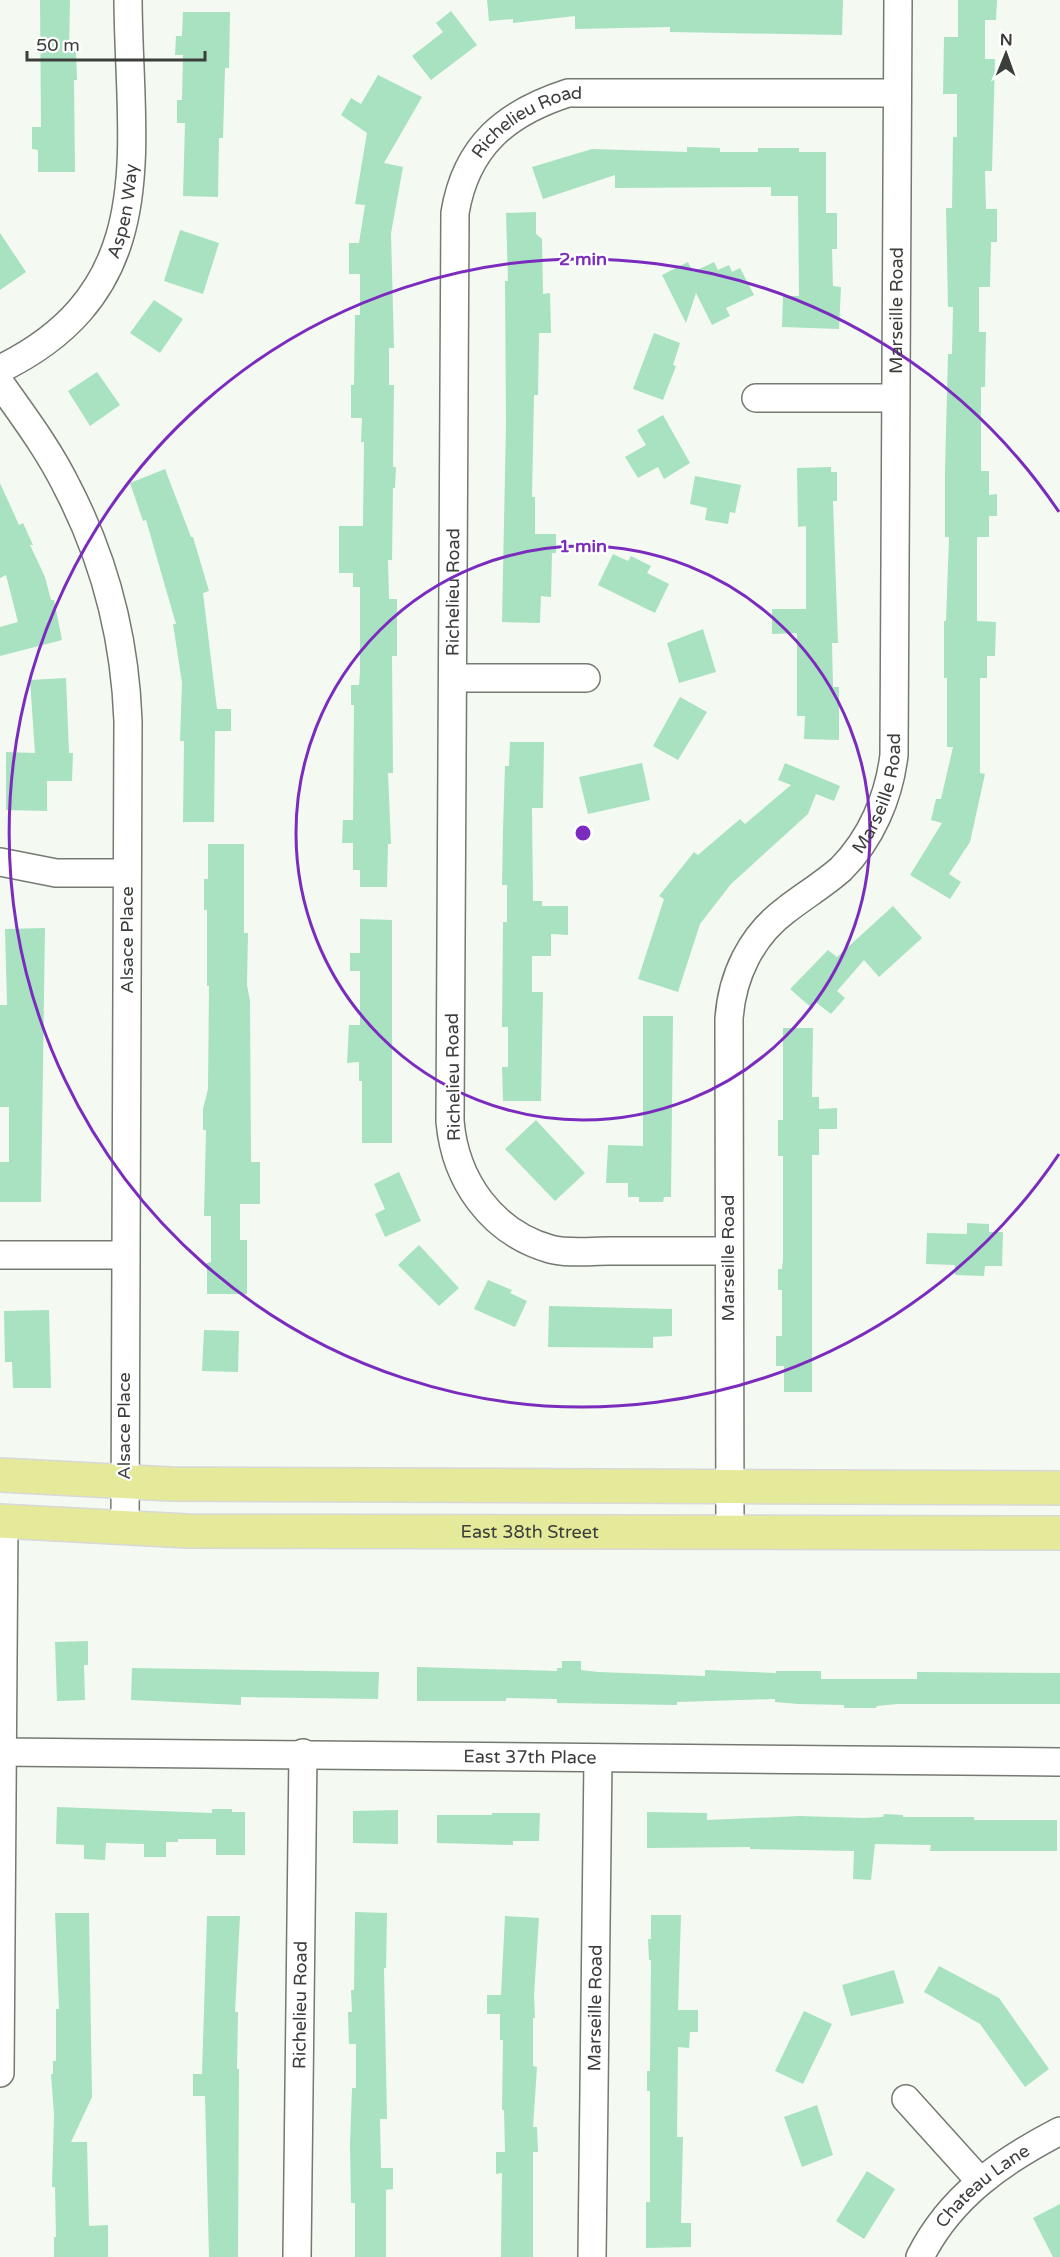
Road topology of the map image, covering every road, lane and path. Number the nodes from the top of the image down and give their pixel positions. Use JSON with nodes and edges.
{"nodes":[{"id":1,"x":128,"y":0,"type":"edge"},
{"id":2,"x":898,"y":0,"type":"edge"},
{"id":3,"x":895,"y":93,"type":"junction"},
{"id":4,"x":0,"y":369,"type":"edge"},
{"id":5,"x":0,"y":383,"type":"edge"},
{"id":6,"x":756,"y":398,"type":"dead end"},
{"id":7,"x":895,"y":398,"type":"junction"},
{"id":8,"x":453,"y":678,"type":"junction"},
{"id":9,"x":586,"y":678,"type":"dead end"},
{"id":10,"x":0,"y":862,"type":"edge"},
{"id":11,"x":128,"y":873,"type":"junction"},
{"id":12,"x":728,"y":1251,"type":"junction"},
{"id":13,"x":0,"y":1255,"type":"edge"},
{"id":14,"x":125,"y":1255,"type":"junction"},
{"id":15,"x":0,"y":1475,"type":"edge"},
{"id":16,"x":124,"y":1481,"type":"junction"},
{"id":17,"x":730,"y":1488,"type":"junction"},
{"id":18,"x":1060,"y":1488,"type":"edge"},
{"id":19,"x":2,"y":1521,"type":"edge"},
{"id":20,"x":125,"y":1528,"type":"junction"},
{"id":21,"x":730,"y":1533,"type":"junction"},
{"id":22,"x":1060,"y":1533,"type":"edge"},
{"id":23,"x":1,"y":1752,"type":"edge"},
{"id":24,"x":303,"y":1753,"type":"junction"},
{"id":25,"x":598,"y":1758,"type":"junction"},
{"id":26,"x":1060,"y":1762,"type":"edge"},
{"id":27,"x":0,"y":2073,"type":"edge"},
{"id":28,"x":906,"y":2099,"type":"dead end"},
{"id":29,"x":1060,"y":2131,"type":"edge"},
{"id":30,"x":980,"y":2181,"type":"junction"},
{"id":31,"x":297,"y":2257,"type":"edge"},
{"id":32,"x":592,"y":2257,"type":"edge"},
{"id":33,"x":920,"y":2257,"type":"edge"}],
"edges":[{"from":1,"to":4,"type":"street","name":"Aspen Way"},
{"from":2,"to":3,"type":"street","name":"Marseille Road"},
{"from":3,"to":7,"type":"street","name":"Marseille Road"},
{"from":3,"to":8,"type":"street","name":"Richelieu Road"},
{"from":5,"to":11,"type":"street","name":"Alsace Place"},
{"from":6,"to":7,"type":"street"},
{"from":7,"to":12,"type":"street","name":"Marseille Road"},
{"from":8,"to":9,"type":"street"},
{"from":8,"to":12,"type":"street","name":"Richelieu Road"},
{"from":10,"to":11,"type":"street"},
{"from":11,"to":14,"type":"street","name":"Alsace Place"},
{"from":12,"to":17,"type":"street","name":"Marseille Road"},
{"from":13,"to":14,"type":"street"},
{"from":14,"to":16,"type":"street","name":"Alsace Place"},
{"from":15,"to":16,"type":"main road"},
{"from":16,"to":17,"type":"main road"},
{"from":16,"to":20,"type":"street","name":"Alsace Place"},
{"from":17,"to":18,"type":"main road"},
{"from":17,"to":21,"type":"street","name":"Marseille Road"},
{"from":19,"to":20,"type":"main road","name":"East 38th Street"},
{"from":19,"to":23,"type":"street"},
{"from":20,"to":21,"type":"main road","name":"East 38th Street"},
{"from":21,"to":22,"type":"main road","name":"East 38th Street"},
{"from":23,"to":24,"type":"street","name":"East 37th Place"},
{"from":23,"to":27,"type":"street"},
{"from":24,"to":25,"type":"street","name":"East 37th Place"},
{"from":24,"to":31,"type":"street","name":"Richelieu Road"},
{"from":25,"to":26,"type":"street","name":"East 37th Place"},
{"from":25,"to":32,"type":"street","name":"Marseille Road"},
{"from":28,"to":30,"type":"street"},
{"from":29,"to":30,"type":"street","name":"Chateau Lane"},
{"from":30,"to":33,"type":"street","name":"Chateau Lane"}]}
